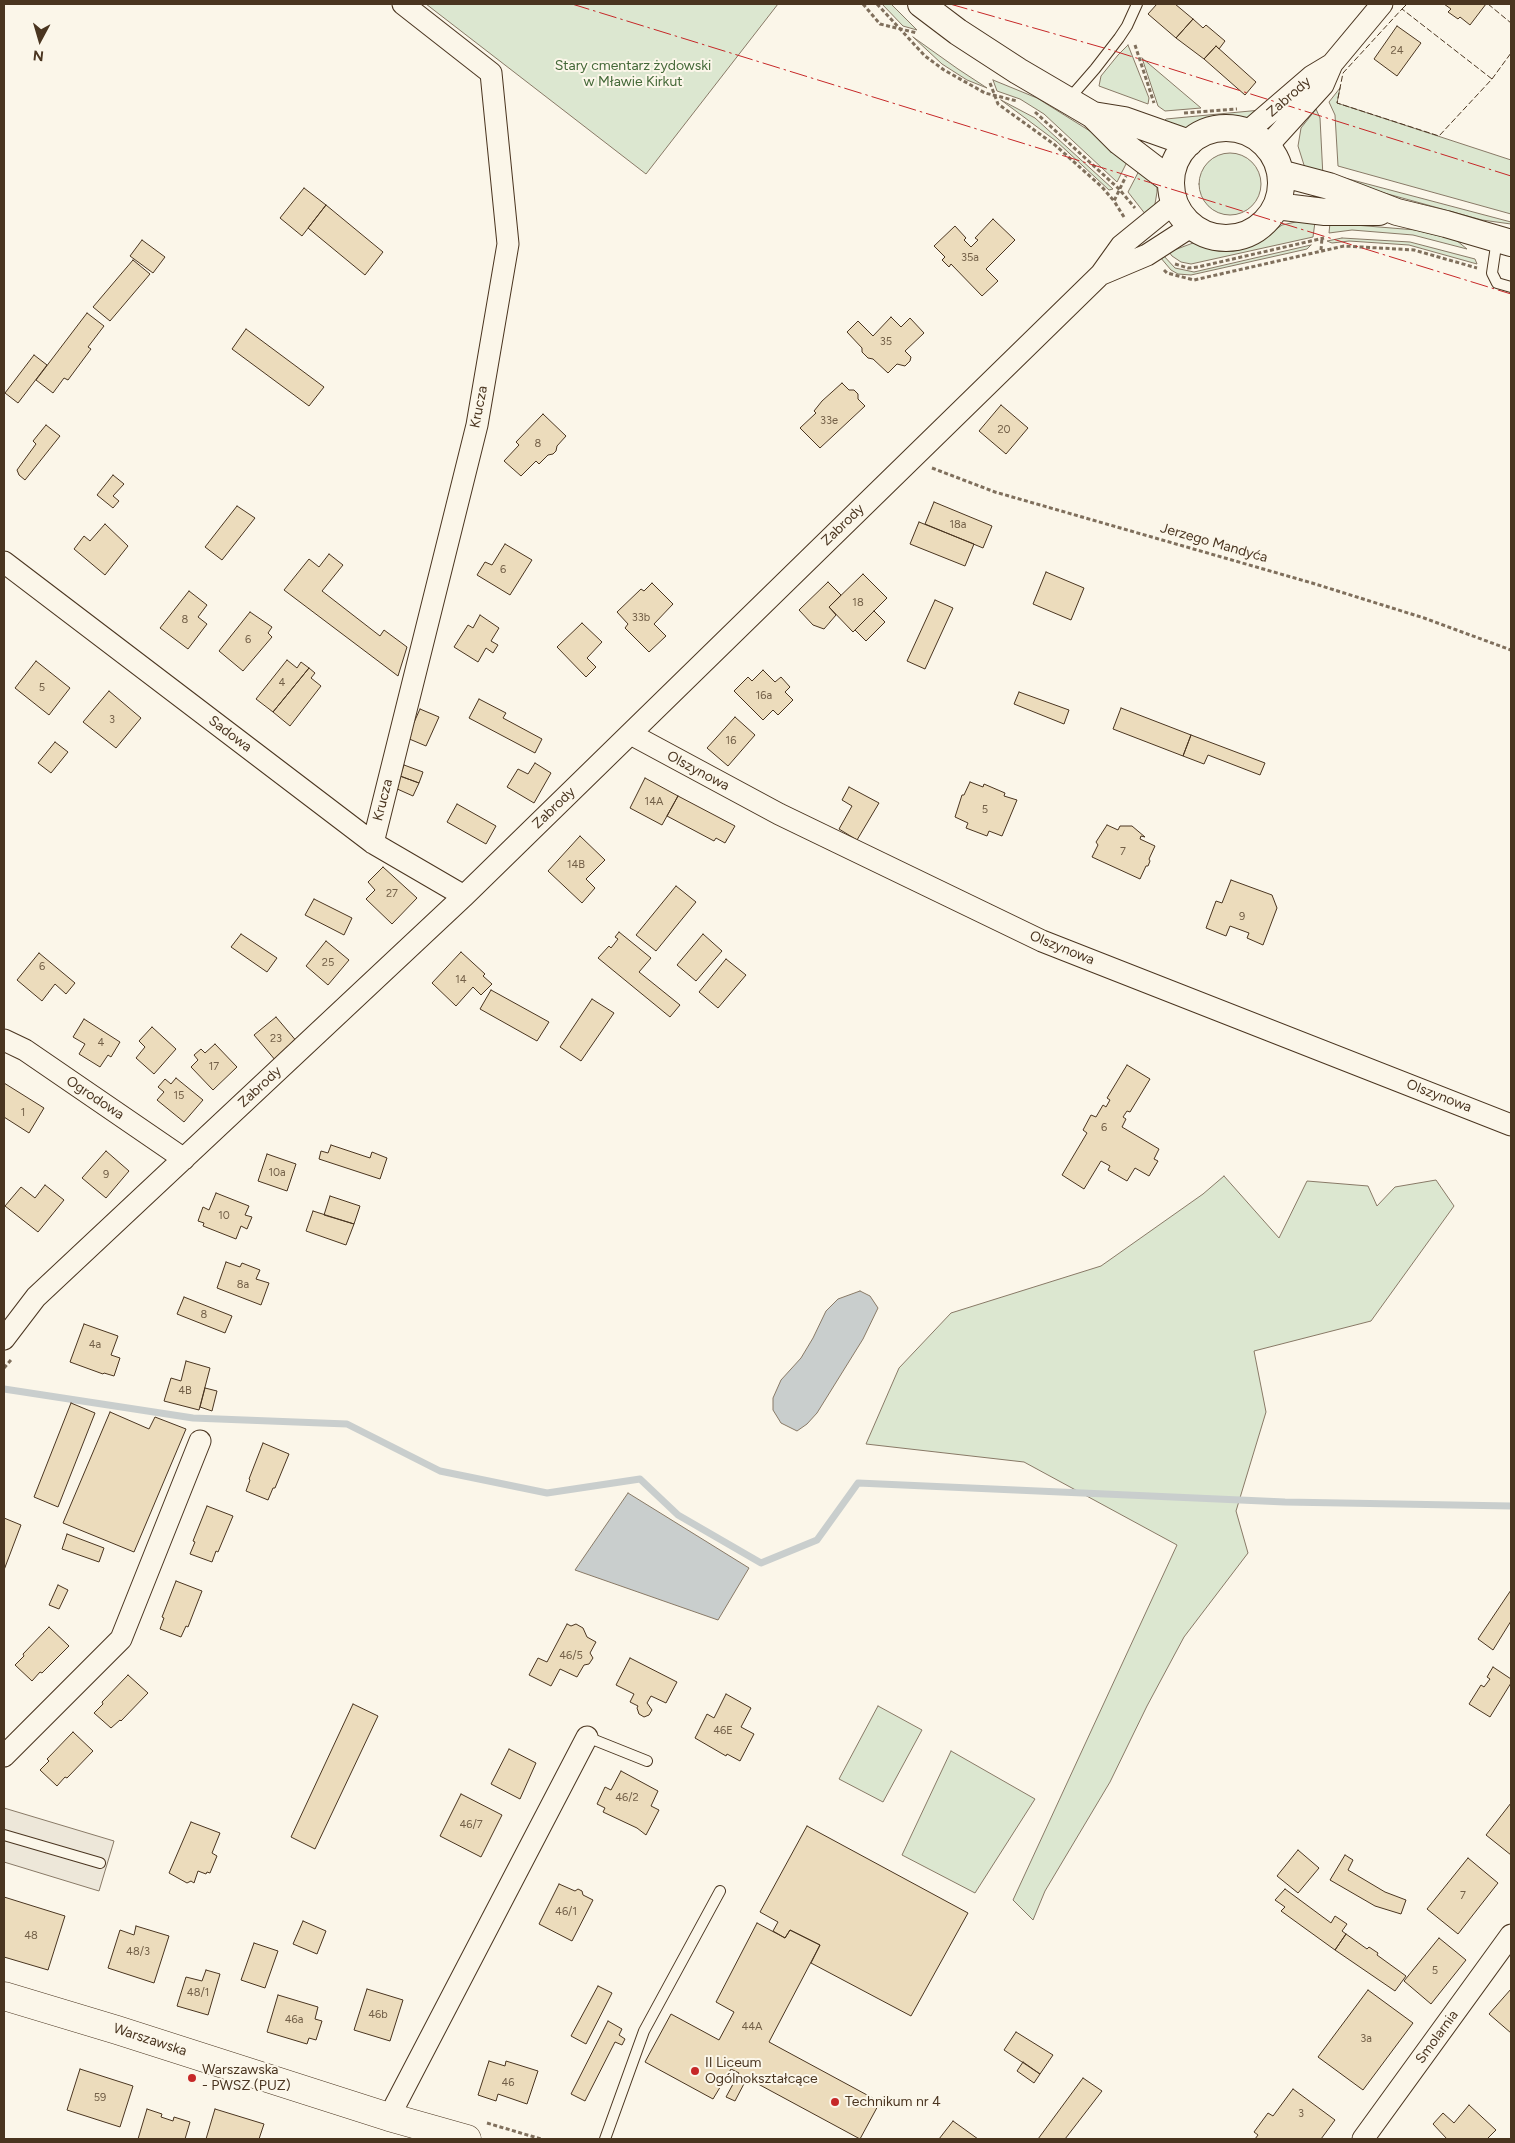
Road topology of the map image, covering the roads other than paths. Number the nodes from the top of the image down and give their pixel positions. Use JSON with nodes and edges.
{"nodes":[{"id":1,"x":403,"y":4,"type":"edge"},
{"id":2,"x":921,"y":4,"type":"edge"},
{"id":3,"x":1137,"y":4,"type":"edge"},
{"id":4,"x":1382,"y":4,"type":"edge"},
{"id":5,"x":1332,"y":64,"type":"junction"},
{"id":6,"x":1067,"y":101,"type":"junction"},
{"id":7,"x":1093,"y":115,"type":"junction"},
{"id":8,"x":1246,"y":120,"type":"junction"},
{"id":9,"x":1189,"y":143,"type":"junction"},
{"id":10,"x":1269,"y":148,"type":"junction"},
{"id":11,"x":1280,"y":173,"type":"junction"},
{"id":12,"x":1173,"y":191,"type":"junction"},
{"id":13,"x":1276,"y":206,"type":"junction"},
{"id":14,"x":1397,"y":212,"type":"junction"},
{"id":15,"x":1192,"y":226,"type":"junction"},
{"id":16,"x":1504,"y":241,"type":"edge"},
{"id":17,"x":1101,"y":274,"type":"junction"},
{"id":18,"x":1511,"y":287,"type":"edge"},
{"id":19,"x":4,"y":562,"type":"edge"},
{"id":20,"x":632,"y":732,"type":"junction"},
{"id":21,"x":373,"y":843,"type":"junction"},
{"id":22,"x":464,"y":896,"type":"junction"},
{"id":23,"x":4,"y":1040,"type":"edge"},
{"id":24,"x":1511,"y":1125,"type":"edge"},
{"id":25,"x":184,"y":1159,"type":"junction"},
{"id":26,"x":4,"y":1339,"type":"edge"},
{"id":27,"x":200,"y":1441,"type":"dead end"},
{"id":28,"x":587,"y":1737,"type":"joint"},
{"id":29,"x":4,"y":1756,"type":"edge"},
{"id":30,"x":646,"y":1762,"type":"dead end"},
{"id":31,"x":4,"y":1835,"type":"edge"},
{"id":32,"x":100,"y":1863,"type":"dead end"},
{"id":33,"x":720,"y":1890,"type":"dead end"},
{"id":34,"x":1511,"y":1936,"type":"edge"},
{"id":35,"x":4,"y":1996,"type":"edge"},
{"id":36,"x":389,"y":2117,"type":"junction"},
{"id":37,"x":468,"y":2139,"type":"edge"},
{"id":38,"x":605,"y":2139,"type":"edge"},
{"id":39,"x":1363,"y":2139,"type":"edge"}],
"edges":[{"from":1,"to":21,"type":"street","name":"Krucza"},
{"from":2,"to":6,"type":"street"},
{"from":3,"to":6,"type":"lane"},
{"from":4,"to":5,"type":"street","name":"Zabrody"},
{"from":5,"to":8,"type":"street","name":"Zabrody"},
{"from":5,"to":10,"type":"street","name":"Zabrody"},
{"from":6,"to":7,"type":"street"},
{"from":7,"to":9,"type":"street"},
{"from":7,"to":12,"type":"street"},
{"from":8,"to":9,"type":"street"},
{"from":8,"to":10,"type":"street"},
{"from":9,"to":12,"type":"street"},
{"from":10,"to":11,"type":"street"},
{"from":11,"to":13,"type":"street"},
{"from":11,"to":14,"type":"street"},
{"from":12,"to":15,"type":"street"},
{"from":12,"to":17,"type":"street","name":"Zabrody"},
{"from":13,"to":14,"type":"street"},
{"from":13,"to":15,"type":"street"},
{"from":14,"to":16,"type":"street"},
{"from":15,"to":17,"type":"street","name":"Zabrody"},
{"from":16,"to":18,"type":"lane"},
{"from":17,"to":20,"type":"street","name":"Zabrody"},
{"from":19,"to":21,"type":"street","name":"Sadowa"},
{"from":20,"to":22,"type":"street","name":"Zabrody"},
{"from":20,"to":24,"type":"street","name":"Olszynowa"},
{"from":21,"to":22,"type":"street","name":"Sadowa"},
{"from":22,"to":25,"type":"street","name":"Zabrody"},
{"from":23,"to":25,"type":"street","name":"Ogrodowa"},
{"from":25,"to":26,"type":"street","name":"Zabrody"},
{"from":27,"to":29,"type":"street"},
{"from":28,"to":30,"type":"lane"},
{"from":28,"to":36,"type":"street"},
{"from":31,"to":32,"type":"lane"},
{"from":33,"to":38,"type":"lane"},
{"from":34,"to":39,"type":"street","name":"Smolarnia"},
{"from":35,"to":36,"type":"main road","name":"Warszawska"},
{"from":36,"to":37,"type":"main road","name":"Warszawska"}]}
